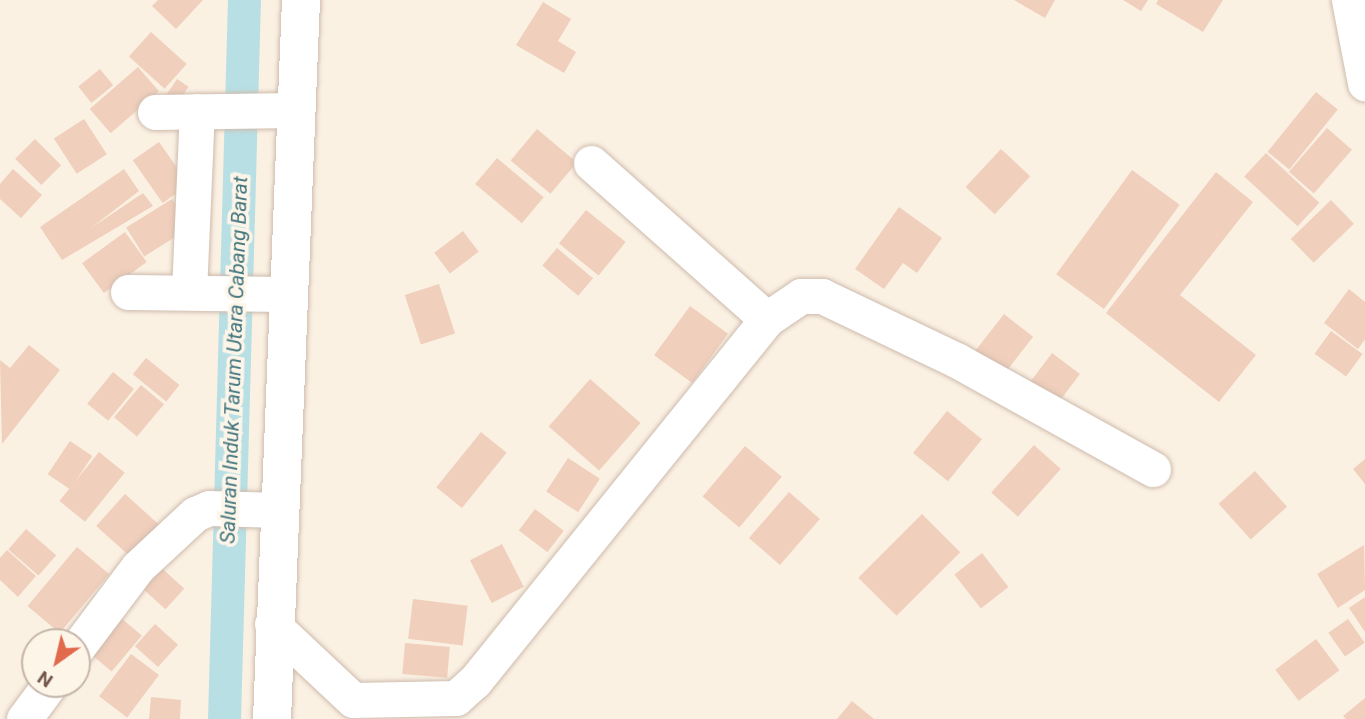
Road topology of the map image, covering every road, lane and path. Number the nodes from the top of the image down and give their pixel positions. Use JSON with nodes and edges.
{"nodes":[{"id":1,"x":301,"y":0,"type":"edge"},
{"id":2,"x":1349,"y":0,"type":"edge"},
{"id":3,"x":1365,"y":83,"type":"edge"},
{"id":4,"x":279,"y":110,"type":"junction"},
{"id":5,"x":200,"y":111,"type":"junction"},
{"id":6,"x":155,"y":112,"type":"dead end"},
{"id":7,"x":591,"y":163,"type":"dead end"},
{"id":8,"x":128,"y":292,"type":"dead end"},
{"id":9,"x":194,"y":292,"type":"junction"},
{"id":10,"x":270,"y":294,"type":"junction"},
{"id":11,"x":767,"y":319,"type":"junction"},
{"id":12,"x":1153,"y":468,"type":"dead end"},
{"id":13,"x":270,"y":509,"type":"junction"},
{"id":14,"x":272,"y":624,"type":"junction"},
{"id":15,"x":91,"y":629,"type":"edge"},
{"id":16,"x":40,"y":698,"type":"edge"},
{"id":17,"x":24,"y":719,"type":"edge"},
{"id":18,"x":272,"y":719,"type":"edge"}],
"edges":[{"from":1,"to":4,"type":"street"},
{"from":2,"to":3,"type":"street"},
{"from":4,"to":5,"type":"street"},
{"from":4,"to":10,"type":"street"},
{"from":5,"to":6,"type":"street"},
{"from":5,"to":9,"type":"street"},
{"from":7,"to":11,"type":"street"},
{"from":8,"to":9,"type":"street"},
{"from":9,"to":10,"type":"street"},
{"from":10,"to":13,"type":"street"},
{"from":11,"to":12,"type":"street"},
{"from":11,"to":14,"type":"street"},
{"from":13,"to":14,"type":"street"},
{"from":13,"to":15,"type":"street"},
{"from":14,"to":18,"type":"street"},
{"from":16,"to":17,"type":"street"}]}
